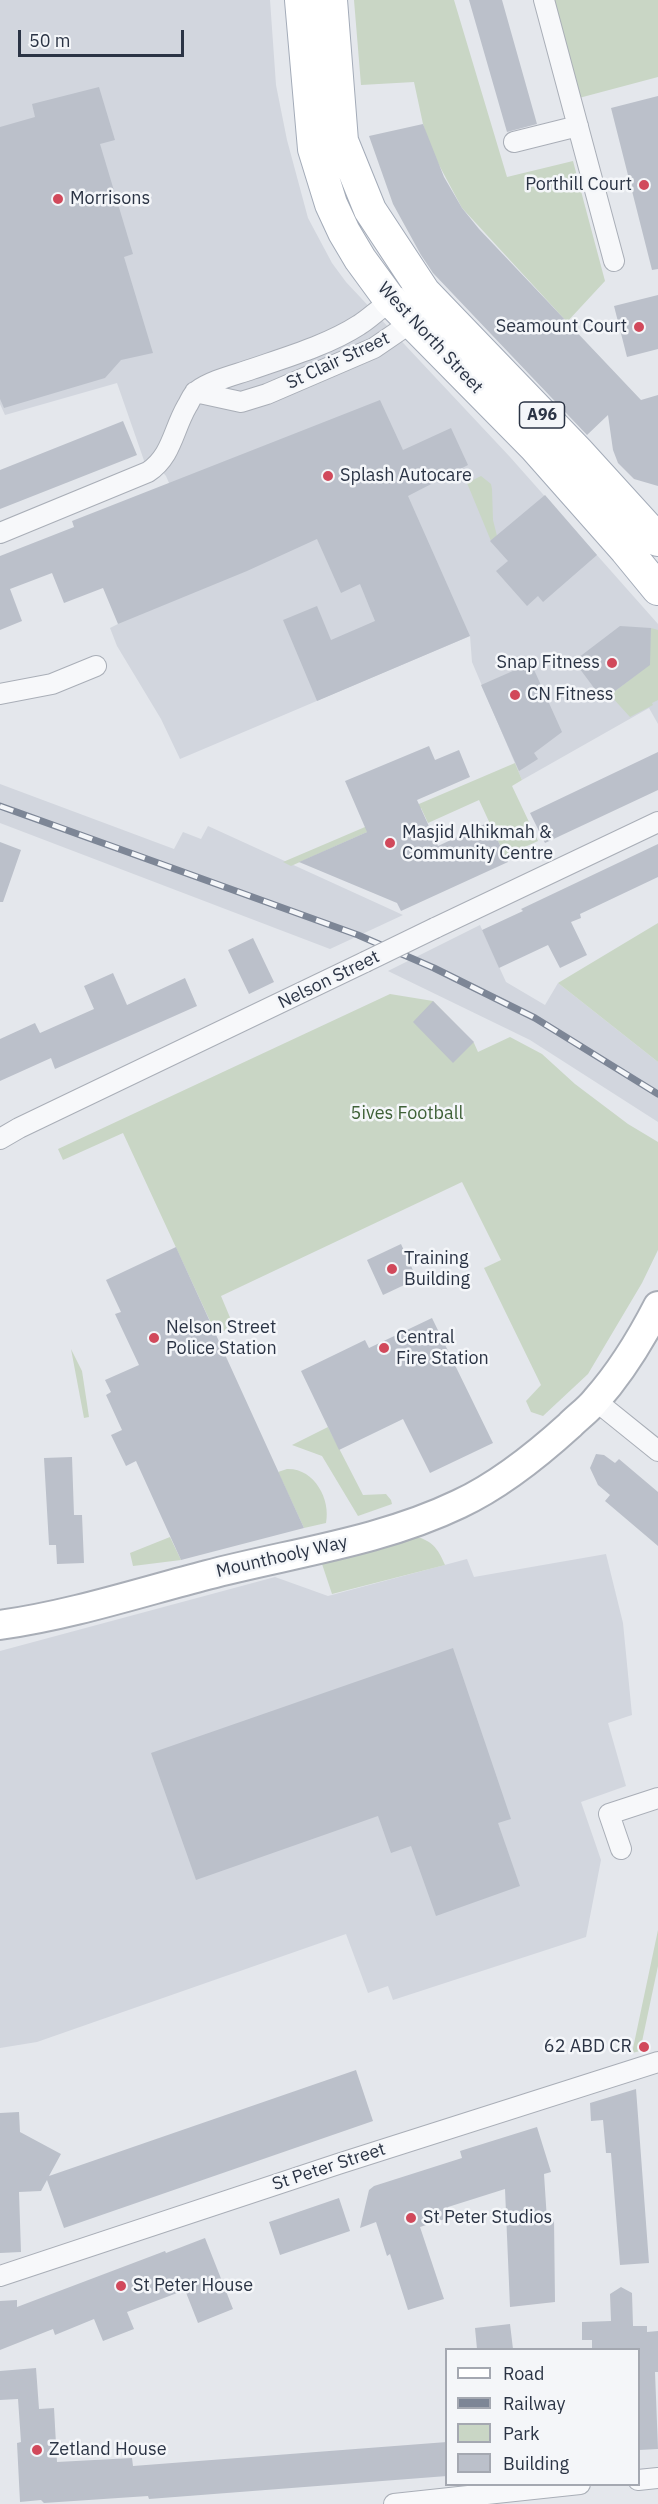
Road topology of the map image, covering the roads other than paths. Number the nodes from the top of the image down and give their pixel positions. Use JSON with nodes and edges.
{"nodes":[{"id":1,"x":301,"y":0,"type":"edge"},
{"id":2,"x":331,"y":0,"type":"edge"},
{"id":3,"x":544,"y":0,"type":"edge"},
{"id":4,"x":578,"y":126,"type":"junction"},
{"id":5,"x":514,"y":142,"type":"dead end"},
{"id":6,"x":614,"y":261,"type":"dead end"},
{"id":7,"x":424,"y":292,"type":"junction"},
{"id":8,"x":390,"y":300,"type":"junction"},
{"id":9,"x":412,"y":322,"type":"junction"},
{"id":10,"x":195,"y":392,"type":"junction"},
{"id":11,"x":0,"y":533,"type":"edge"},
{"id":12,"x":658,"y":540,"type":"edge"},
{"id":13,"x":658,"y":589,"type":"edge"},
{"id":14,"x":96,"y":666,"type":"dead end"},
{"id":15,"x":0,"y":694,"type":"edge"},
{"id":16,"x":658,"y":822,"type":"edge"},
{"id":17,"x":0,"y":1139,"type":"edge"},
{"id":18,"x":658,"y":1306,"type":"edge"},
{"id":19,"x":596,"y":1401,"type":"junction"},
{"id":20,"x":658,"y":1451,"type":"edge"},
{"id":21,"x":0,"y":1624,"type":"edge"},
{"id":22,"x":658,"y":1798,"type":"edge"},
{"id":23,"x":621,"y":1849,"type":"dead end"},
{"id":24,"x":658,"y":2061,"type":"edge"},
{"id":25,"x":0,"y":2276,"type":"edge"},
{"id":26,"x":658,"y":2478,"type":"edge"},
{"id":27,"x":640,"y":2480,"type":"edge"},
{"id":28,"x":561,"y":2486,"type":"edge"},
{"id":29,"x":394,"y":2504,"type":"edge"}],
"edges":[{"from":1,"to":8,"type":"main road","name":"West North Street","number":"A96"},
{"from":2,"to":7,"type":"main road","name":"West North Street","number":"A96"},
{"from":3,"to":4,"type":"street"},
{"from":4,"to":5,"type":"street"},
{"from":4,"to":6,"type":"street"},
{"from":7,"to":8,"type":"street","name":"St Clair Street"},
{"from":7,"to":9,"type":"street"},
{"from":7,"to":12,"type":"main road","name":"West North Street","number":"A96"},
{"from":8,"to":9,"type":"main road","name":"West North Street","number":"A96"},
{"from":8,"to":10,"type":"street","name":"St Clair Street"},
{"from":9,"to":10,"type":"street","name":"St Clair Street"},
{"from":9,"to":13,"type":"main road","name":"West North Street","number":"A96"},
{"from":10,"to":11,"type":"street"},
{"from":14,"to":15,"type":"street"},
{"from":16,"to":17,"type":"street","name":"Nelson Street","bridge":true},
{"from":18,"to":19,"type":"main road","name":"Mounthooly Way"},
{"from":19,"to":20,"type":"street"},
{"from":19,"to":21,"type":"main road","name":"Mounthooly Way"},
{"from":22,"to":23,"type":"street"},
{"from":24,"to":25,"type":"street","name":"St Peter Street"},
{"from":26,"to":27,"type":"street"},
{"from":28,"to":29,"type":"street"}]}
